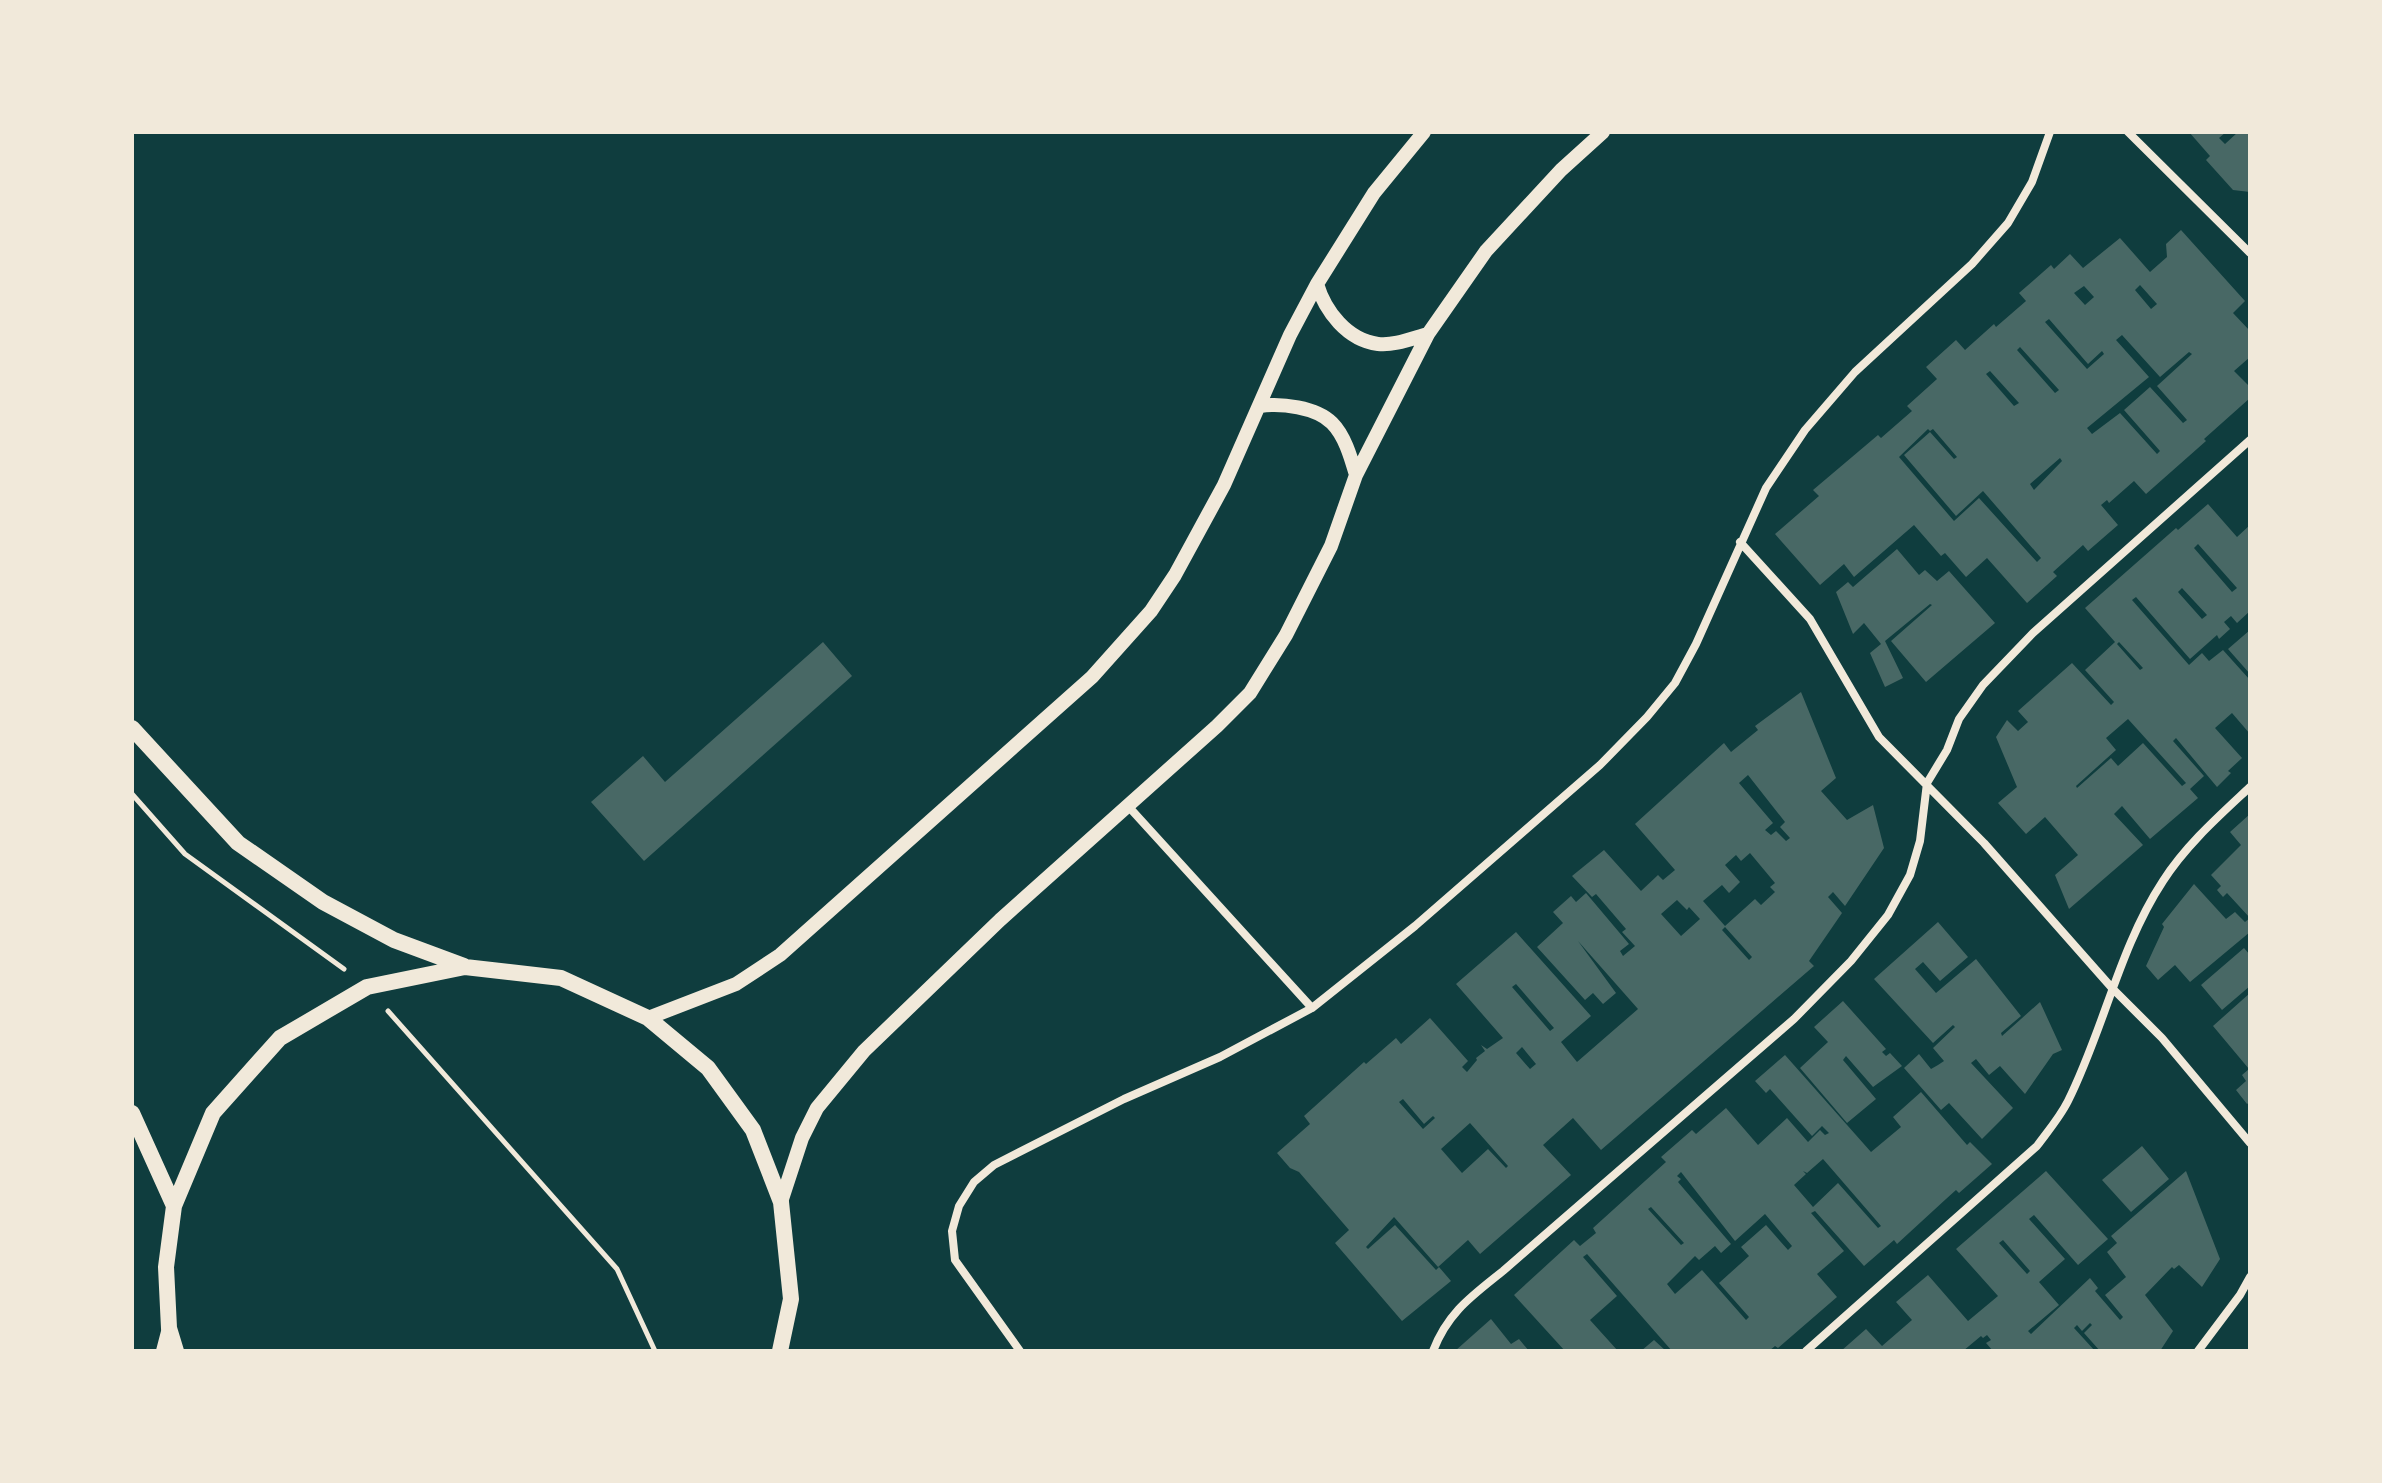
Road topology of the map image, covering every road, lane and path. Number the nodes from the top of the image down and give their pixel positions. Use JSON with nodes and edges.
{"nodes":[{"id":1,"x":1424,"y":132,"type":"edge"},
{"id":2,"x":1603,"y":132,"type":"edge"},
{"id":3,"x":2050,"y":132,"type":"edge"},
{"id":4,"x":2128,"y":132,"type":"edge"},
{"id":5,"x":2250,"y":253,"type":"edge"},
{"id":6,"x":1317,"y":284,"type":"junction"},
{"id":7,"x":1428,"y":334,"type":"junction"},
{"id":8,"x":1260,"y":406,"type":"junction"},
{"id":9,"x":2250,"y":440,"type":"edge"},
{"id":10,"x":1356,"y":475,"type":"junction"},
{"id":11,"x":1740,"y":542,"type":"junction"},
{"id":12,"x":132,"y":728,"type":"edge"},
{"id":13,"x":1927,"y":783,"type":"junction"},
{"id":14,"x":2250,"y":787,"type":"edge"},
{"id":15,"x":132,"y":794,"type":"edge"},
{"id":16,"x":1128,"y":806,"type":"junction"},
{"id":17,"x":465,"y":967,"type":"junction"},
{"id":18,"x":367,"y":987,"type":"junction"},
{"id":19,"x":2112,"y":988,"type":"junction"},
{"id":20,"x":1312,"y":1008,"type":"junction"},
{"id":21,"x":648,"y":1018,"type":"junction"},
{"id":22,"x":132,"y":1113,"type":"edge"},
{"id":23,"x":2250,"y":1143,"type":"edge"},
{"id":24,"x":781,"y":1202,"type":"junction"},
{"id":25,"x":174,"y":1206,"type":"junction"},
{"id":26,"x":2250,"y":1277,"type":"edge"},
{"id":27,"x":169,"y":1328,"type":"junction"},
{"id":28,"x":163,"y":1351,"type":"edge"},
{"id":29,"x":176,"y":1351,"type":"edge"},
{"id":30,"x":655,"y":1351,"type":"edge"},
{"id":31,"x":780,"y":1351,"type":"edge"},
{"id":32,"x":1020,"y":1351,"type":"edge"},
{"id":33,"x":1433,"y":1351,"type":"edge"},
{"id":34,"x":1806,"y":1351,"type":"edge"},
{"id":35,"x":2198,"y":1351,"type":"edge"}],
"edges":[{"from":1,"to":6,"type":"street"},
{"from":2,"to":7,"type":"street"},
{"from":3,"to":11,"type":"street"},
{"from":4,"to":5,"type":"street"},
{"from":6,"to":7,"type":"street"},
{"from":6,"to":8,"type":"street"},
{"from":7,"to":10,"type":"street"},
{"from":8,"to":10,"type":"street"},
{"from":8,"to":21,"type":"street"},
{"from":9,"to":13,"type":"street"},
{"from":10,"to":16,"type":"street"},
{"from":11,"to":13,"type":"street"},
{"from":11,"to":20,"type":"street"},
{"from":12,"to":17,"type":"main road"},
{"from":13,"to":19,"type":"street"},
{"from":13,"to":33,"type":"street"},
{"from":14,"to":19,"type":"street"},
{"from":15,"to":18,"type":"path"},
{"from":16,"to":20,"type":"street"},
{"from":16,"to":24,"type":"street"},
{"from":17,"to":18,"type":"main road"},
{"from":17,"to":21,"type":"main road"},
{"from":18,"to":25,"type":"main road"},
{"from":18,"to":30,"type":"path"},
{"from":19,"to":23,"type":"street"},
{"from":19,"to":34,"type":"street"},
{"from":20,"to":32,"type":"street"},
{"from":21,"to":24,"type":"main road"},
{"from":22,"to":25,"type":"main road"},
{"from":24,"to":31,"type":"main road"},
{"from":25,"to":27,"type":"main road"},
{"from":26,"to":35,"type":"street"},
{"from":27,"to":28,"type":"street"},
{"from":27,"to":29,"type":"main road"}]}
